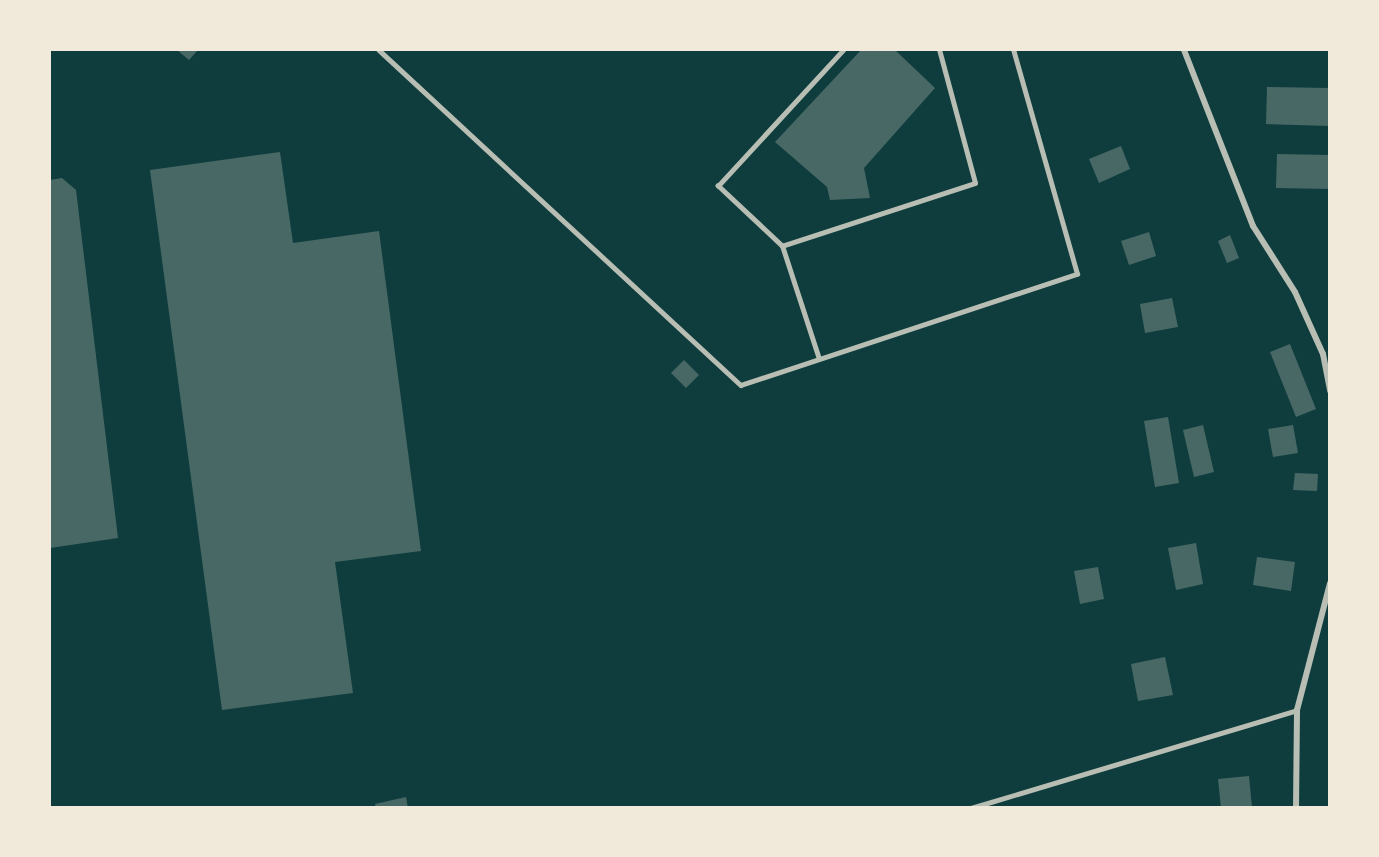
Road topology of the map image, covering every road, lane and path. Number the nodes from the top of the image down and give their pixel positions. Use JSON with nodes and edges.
{"nodes":[{"id":1,"x":379,"y":50,"type":"edge"},
{"id":2,"x":843,"y":50,"type":"edge"},
{"id":3,"x":939,"y":50,"type":"edge"},
{"id":4,"x":1013,"y":50,"type":"edge"},
{"id":5,"x":1184,"y":50,"type":"edge"},
{"id":6,"x":782,"y":246,"type":"junction"},
{"id":7,"x":819,"y":359,"type":"junction"},
{"id":8,"x":1329,"y":391,"type":"edge"},
{"id":9,"x":1329,"y":583,"type":"edge"},
{"id":10,"x":1297,"y":710,"type":"junction"},
{"id":11,"x":972,"y":807,"type":"edge"},
{"id":12,"x":1296,"y":807,"type":"edge"}],
"edges":[{"from":1,"to":7,"type":"lane"},
{"from":2,"to":6,"type":"lane"},
{"from":3,"to":6,"type":"lane"},
{"from":4,"to":7,"type":"lane"},
{"from":5,"to":8,"type":"street"},
{"from":6,"to":7,"type":"lane"},
{"from":9,"to":10,"type":"street"},
{"from":10,"to":11,"type":"lane"},
{"from":10,"to":12,"type":"street"}]}
